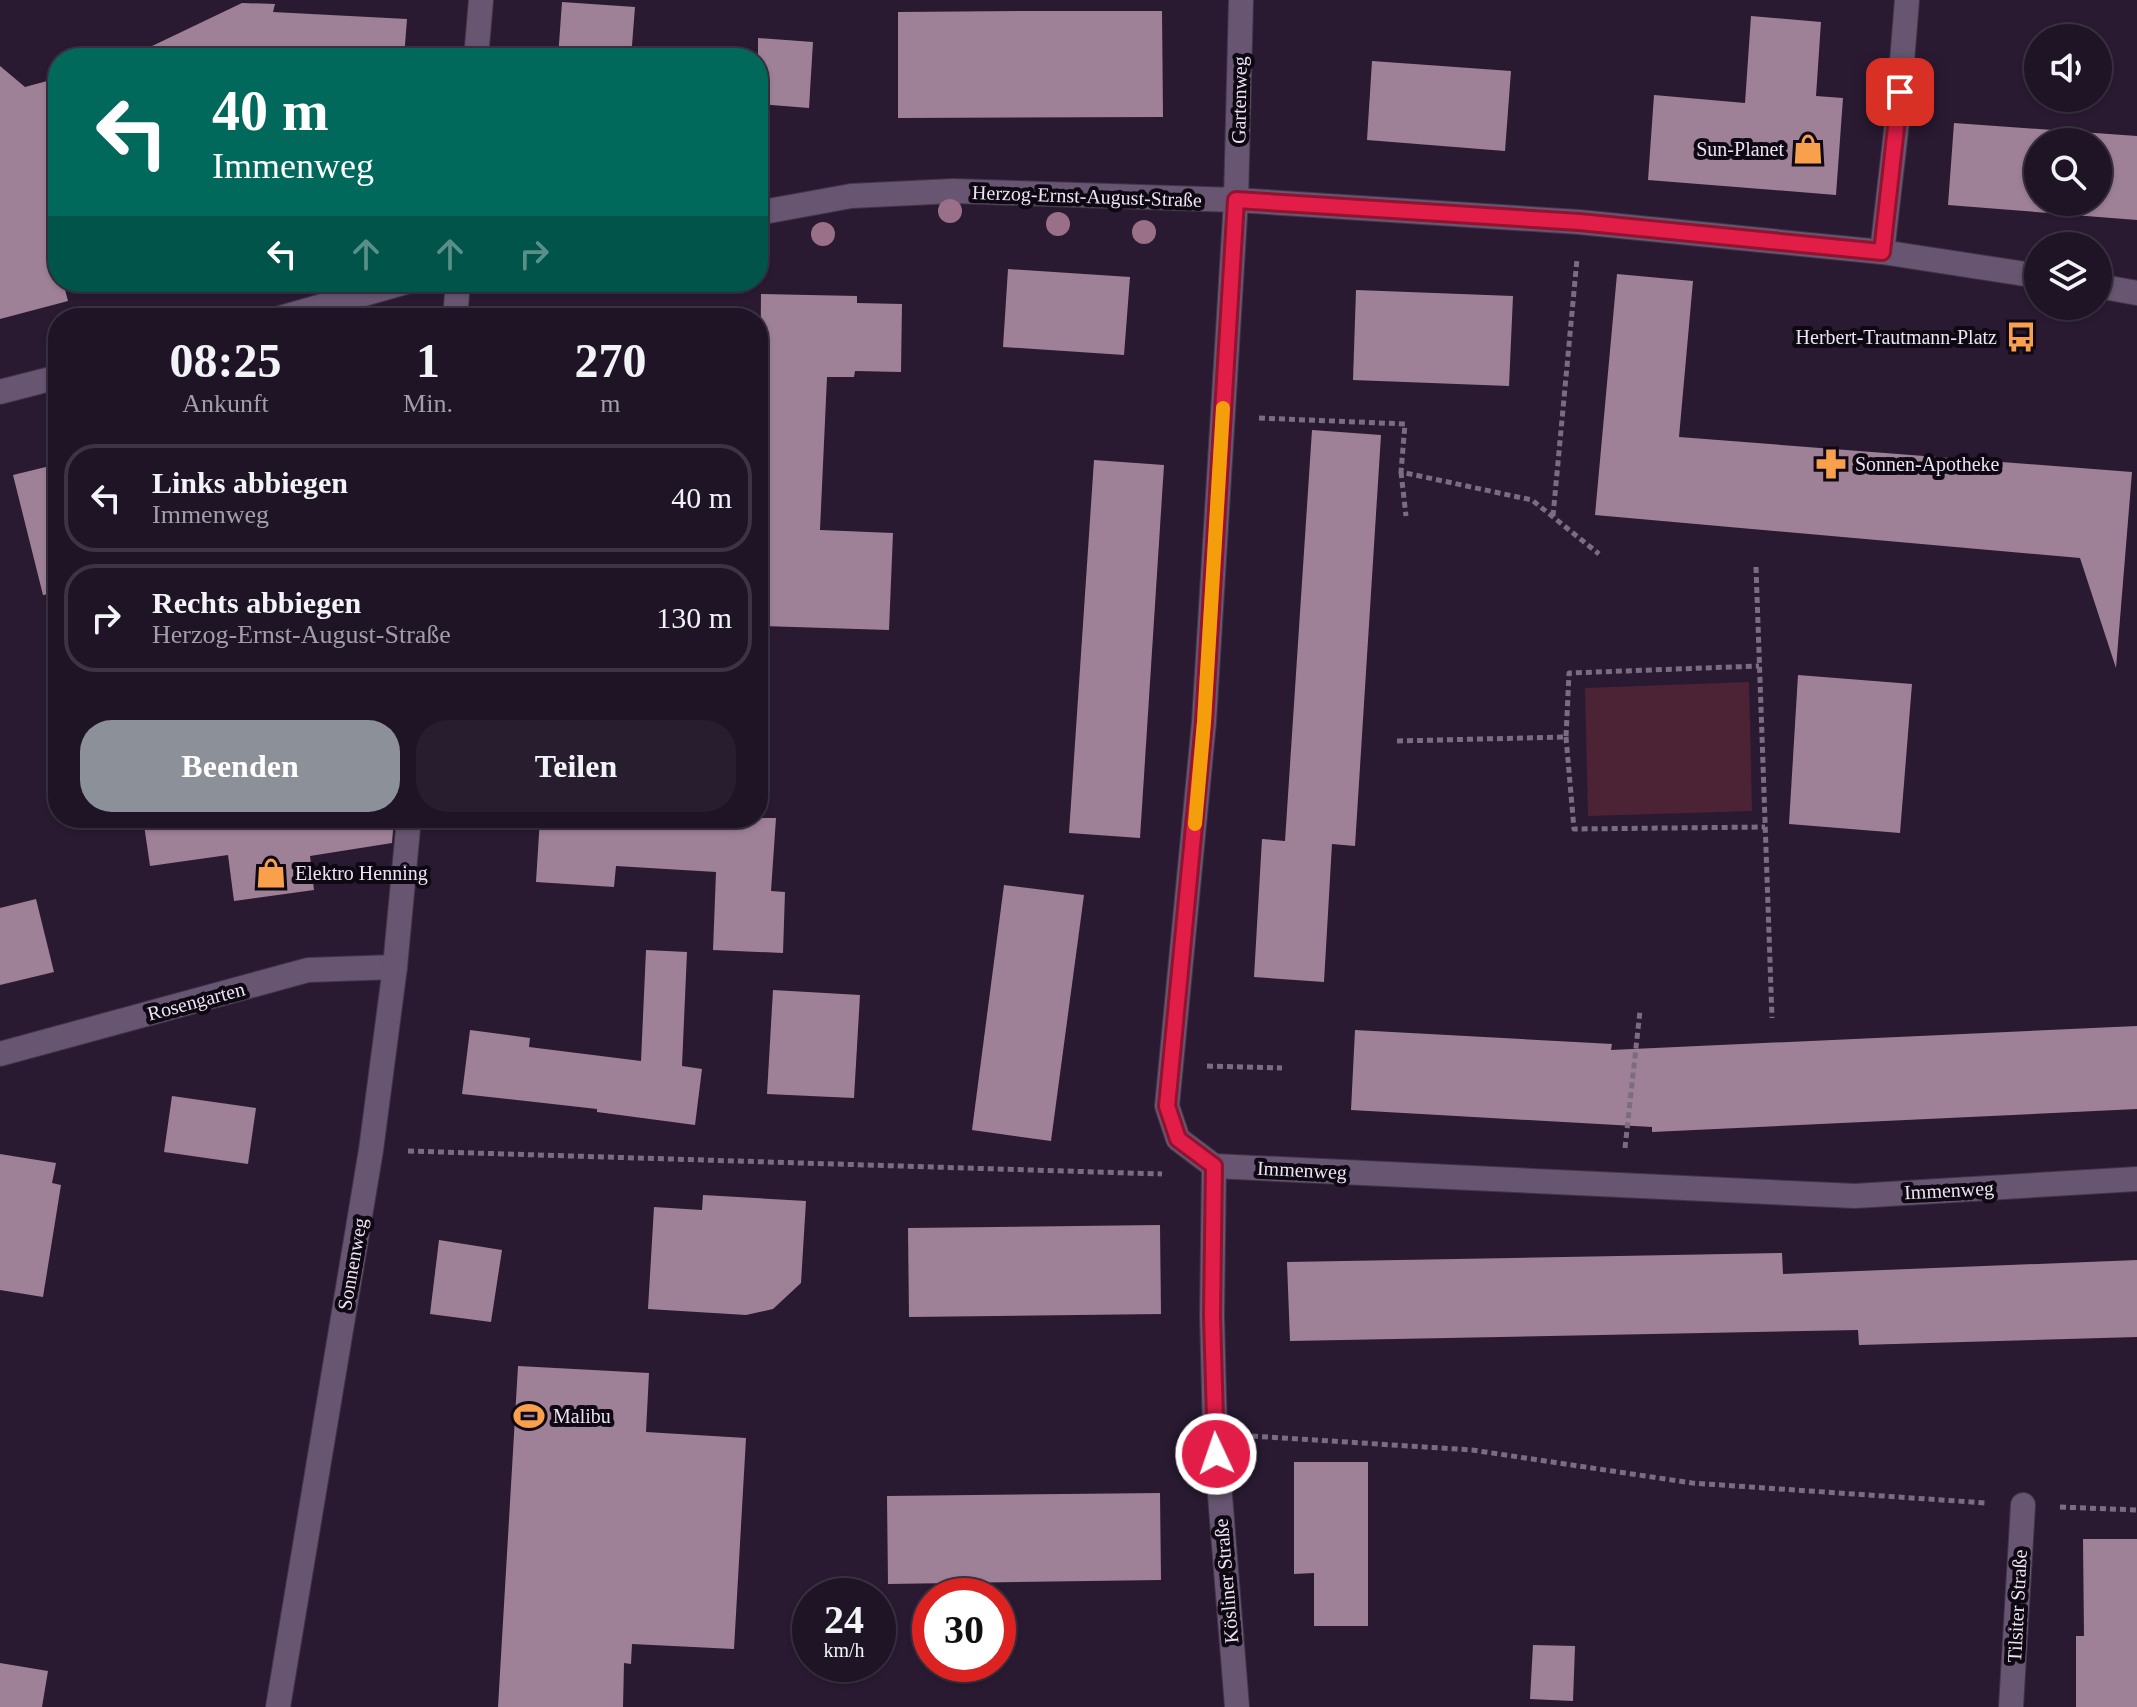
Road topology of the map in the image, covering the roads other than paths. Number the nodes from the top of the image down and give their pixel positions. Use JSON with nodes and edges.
{"nodes":[{"id":1,"x":481,"y":0,"type":"edge"},
{"id":2,"x":1241,"y":0,"type":"edge"},
{"id":3,"x":1907,"y":0,"type":"edge"},
{"id":4,"x":477,"y":48,"type":"edge"},
{"id":5,"x":1236,"y":200,"type":"junction"},
{"id":6,"x":768,"y":211,"type":"edge"},
{"id":7,"x":1882,"y":252,"type":"junction"},
{"id":8,"x":2024,"y":274,"type":"edge"},
{"id":9,"x":2112,"y":289,"type":"edge"},
{"id":10,"x":371,"y":292,"type":"edge"},
{"id":11,"x":2137,"y":293,"type":"edge"},
{"id":12,"x":315,"y":308,"type":"edge"},
{"id":13,"x":48,"y":380,"type":"edge"},
{"id":14,"x":0,"y":392,"type":"edge"},
{"id":15,"x":408,"y":828,"type":"edge"},
{"id":16,"x":395,"y":967,"type":"junction"},
{"id":17,"x":0,"y":1054,"type":"edge"},
{"id":18,"x":1214,"y":1166,"type":"junction"},
{"id":19,"x":2137,"y":1179,"type":"edge"},
{"id":20,"x":2023,"y":1505,"type":"road end"},
{"id":21,"x":278,"y":1707,"type":"edge"},
{"id":22,"x":1237,"y":1707,"type":"edge"},
{"id":23,"x":2011,"y":1707,"type":"edge"}],
"edges":[{"from":1,"to":4,"type":"street"},
{"from":2,"to":5,"type":"street","name":"Gartenweg"},
{"from":3,"to":7,"type":"street"},
{"from":5,"to":6,"type":"street","name":"Herzog-Ernst-August-Straße"},
{"from":5,"to":7,"type":"street","name":"Herzog-Ernst-August-Straße"},
{"from":5,"to":18,"type":"street"},
{"from":7,"to":8,"type":"street","name":"Herzog-Ernst-August-Straße"},
{"from":9,"to":11,"type":"street"},
{"from":10,"to":12,"type":"street"},
{"from":13,"to":14,"type":"street"},
{"from":15,"to":16,"type":"street","name":"Sonnenweg"},
{"from":16,"to":17,"type":"street","name":"Rosengarten"},
{"from":16,"to":21,"type":"street","name":"Sonnenweg"},
{"from":18,"to":19,"type":"street","name":"Immenweg"},
{"from":18,"to":22,"type":"street","name":"Kösliner Straße"},
{"from":20,"to":23,"type":"street","name":"Tilsiter Straße"}]}
